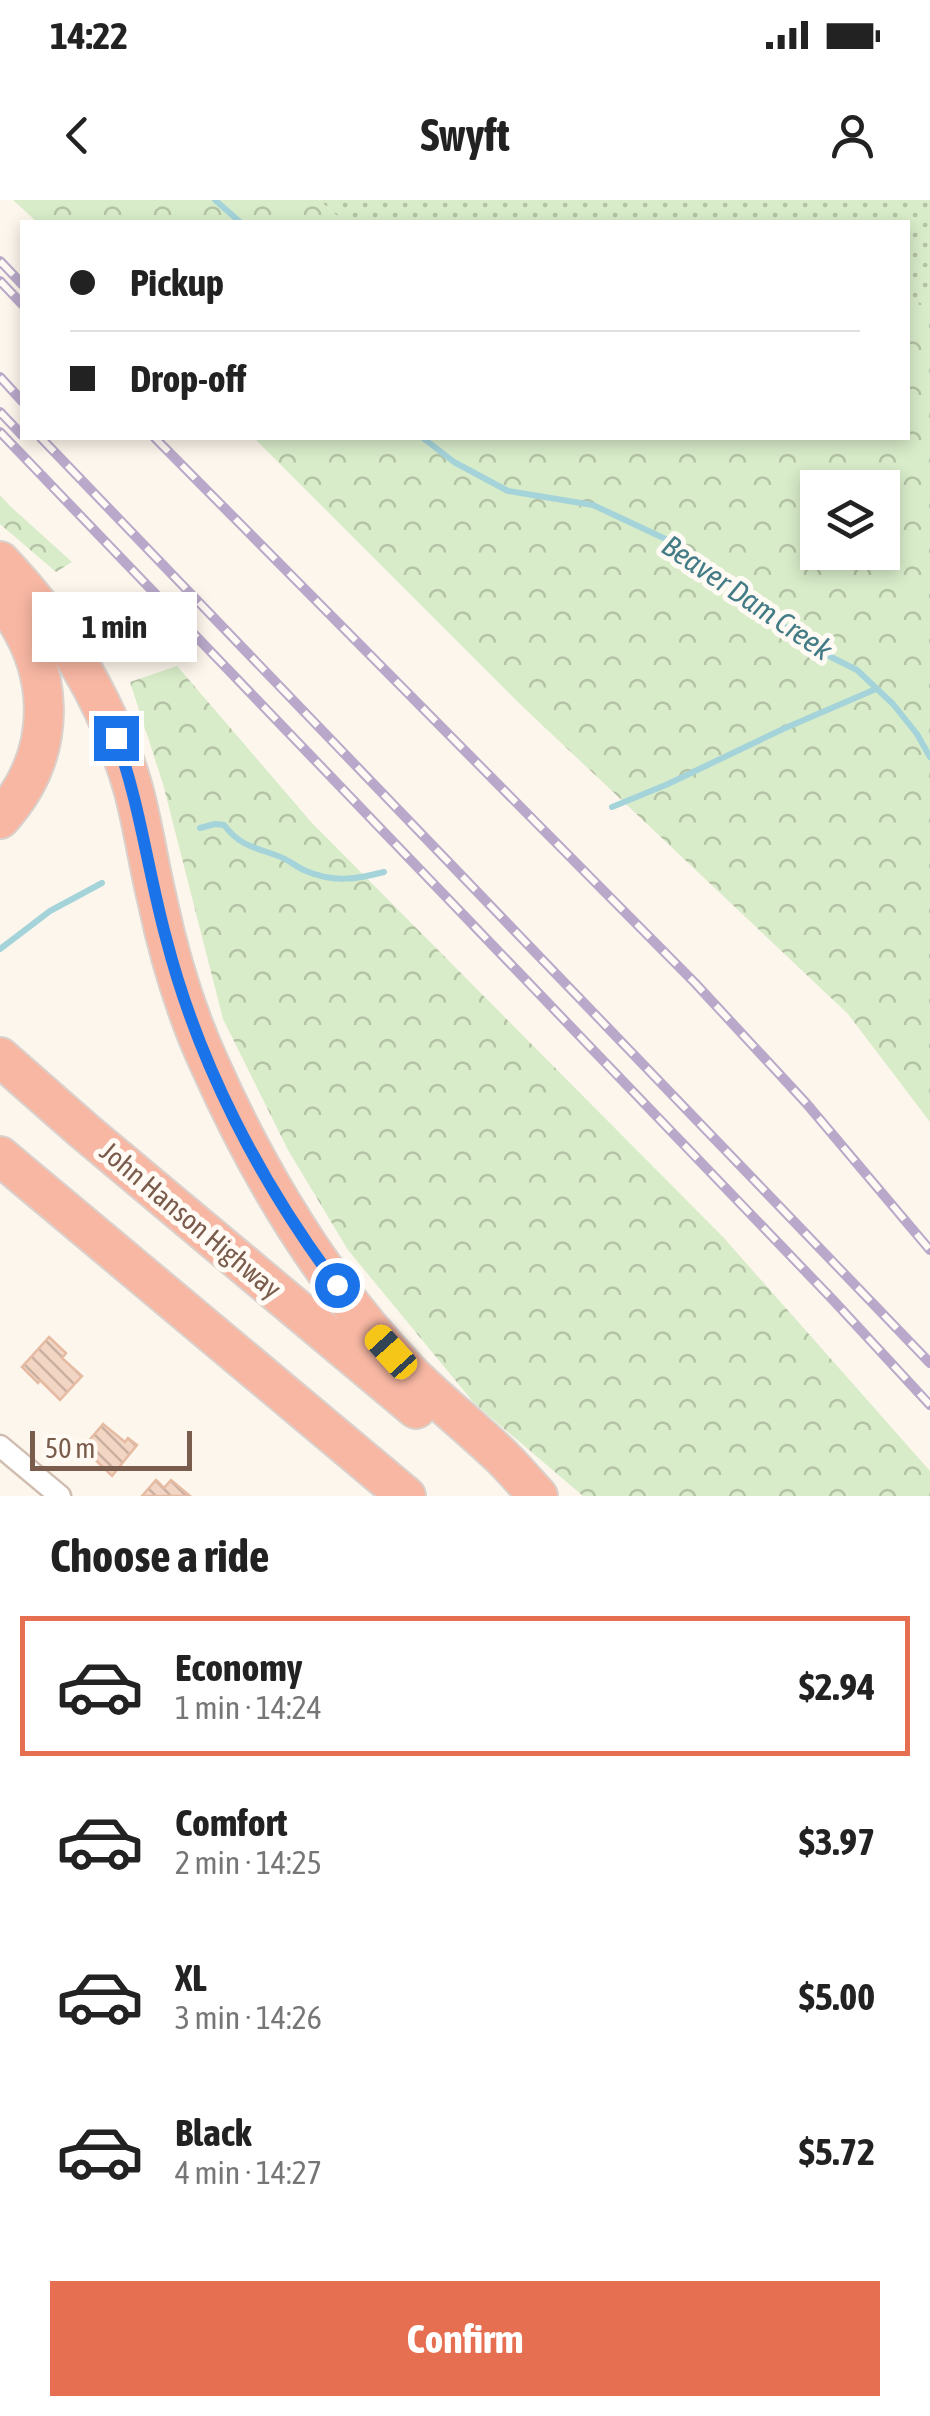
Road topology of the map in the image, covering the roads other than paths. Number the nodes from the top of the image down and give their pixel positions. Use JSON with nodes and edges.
{"nodes":[{"id":1,"x":0,"y":562,"type":"edge"},
{"id":2,"x":0,"y":597,"type":"edge"},
{"id":3,"x":0,"y":819,"type":"edge"},
{"id":4,"x":0,"y":1057,"type":"edge"},
{"id":5,"x":0,"y":1156,"type":"edge"},
{"id":6,"x":0,"y":1177,"type":"edge"},
{"id":7,"x":78,"y":1222,"type":"junction"},
{"id":8,"x":0,"y":1446,"type":"edge"},
{"id":9,"x":60,"y":1496,"type":"edge"},
{"id":10,"x":406,"y":1496,"type":"edge"},
{"id":11,"x":522,"y":1496,"type":"edge"},
{"id":12,"x":538,"y":1496,"type":"edge"}],
"edges":[{"from":1,"to":12,"type":"highway"},
{"from":2,"to":3,"type":"highway"},
{"from":4,"to":11,"type":"highway","name":"John Hanson Highway"},
{"from":5,"to":7,"type":"highway"},
{"from":6,"to":7,"type":"highway"},
{"from":7,"to":10,"type":"highway"},
{"from":8,"to":9,"type":"street"}]}
